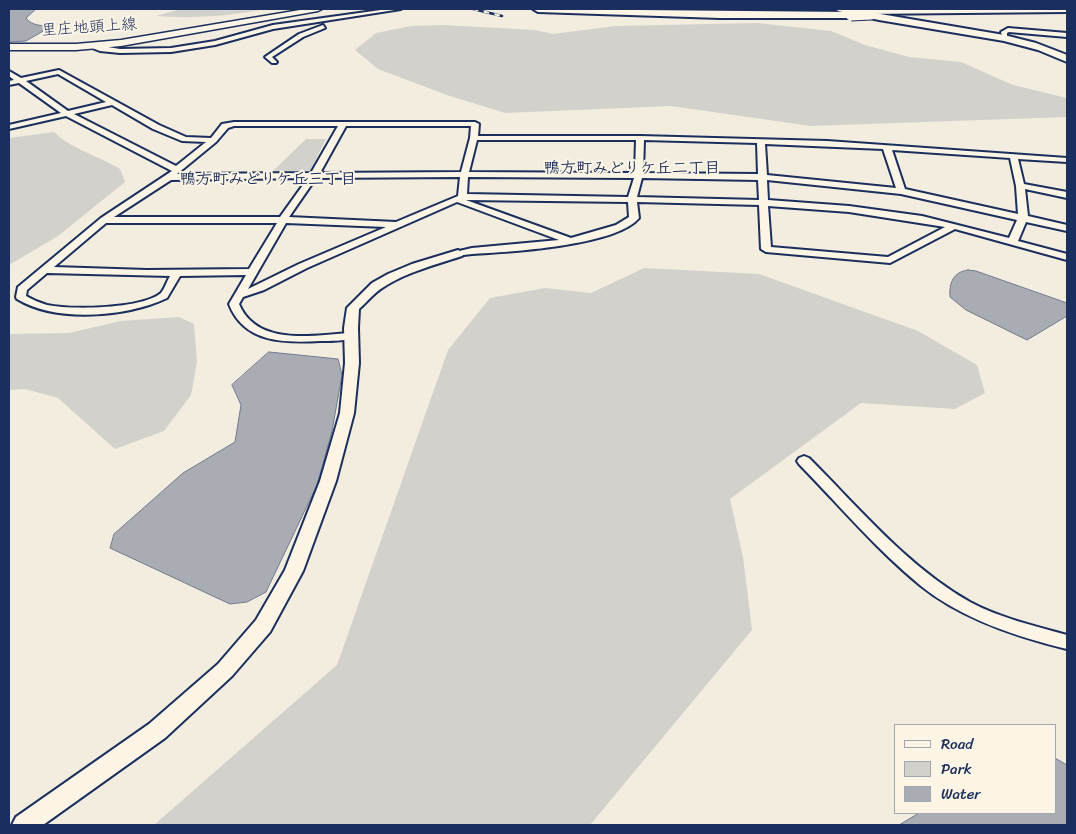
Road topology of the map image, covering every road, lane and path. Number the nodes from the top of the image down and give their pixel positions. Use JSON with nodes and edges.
{"nodes":[{"id":1,"x":318,"y":9,"type":"edge"},
{"id":2,"x":398,"y":9,"type":"edge"},
{"id":3,"x":538,"y":9,"type":"edge"},
{"id":4,"x":613,"y":9,"type":"edge"},
{"id":5,"x":1067,"y":11,"type":"edge"},
{"id":6,"x":853,"y":12,"type":"edge"},
{"id":7,"x":330,"y":20,"type":"junction"},
{"id":8,"x":1067,"y":35,"type":"edge"},
{"id":9,"x":1005,"y":39,"type":"junction"},
{"id":10,"x":90,"y":46,"type":"junction"},
{"id":11,"x":9,"y":47,"type":"edge"},
{"id":12,"x":1067,"y":59,"type":"edge"},
{"id":13,"x":274,"y":62,"type":"dead end"},
{"id":14,"x":9,"y":73,"type":"edge"},
{"id":15,"x":19,"y":80,"type":"junction"},
{"id":16,"x":9,"y":83,"type":"edge"},
{"id":17,"x":111,"y":103,"type":"junction"},
{"id":18,"x":68,"y":114,"type":"junction"},
{"id":19,"x":9,"y":116,"type":"edge"},
{"id":20,"x":344,"y":123,"type":"junction"},
{"id":21,"x":22,"y":126,"type":"junction"},
{"id":22,"x":9,"y":127,"type":"edge"},
{"id":23,"x":474,"y":138,"type":"junction"},
{"id":24,"x":640,"y":138,"type":"junction"},
{"id":25,"x":213,"y":140,"type":"junction"},
{"id":26,"x":761,"y":142,"type":"junction"},
{"id":27,"x":887,"y":148,"type":"junction"},
{"id":28,"x":1013,"y":155,"type":"junction"},
{"id":29,"x":1067,"y":160,"type":"edge"},
{"id":30,"x":177,"y":170,"type":"junction"},
{"id":31,"x":314,"y":174,"type":"junction"},
{"id":32,"x":464,"y":174,"type":"junction"},
{"id":33,"x":639,"y":174,"type":"junction"},
{"id":34,"x":169,"y":177,"type":"junction"},
{"id":35,"x":762,"y":177,"type":"junction"},
{"id":36,"x":1020,"y":186,"type":"junction"},
{"id":37,"x":901,"y":191,"type":"junction"},
{"id":38,"x":1067,"y":195,"type":"edge"},
{"id":39,"x":460,"y":198,"type":"junction"},
{"id":40,"x":632,"y":199,"type":"junction"},
{"id":41,"x":764,"y":203,"type":"junction"},
{"id":42,"x":1022,"y":217,"type":"junction"},
{"id":43,"x":104,"y":220,"type":"junction"},
{"id":44,"x":283,"y":220,"type":"junction"},
{"id":45,"x":398,"y":224,"type":"junction"},
{"id":46,"x":954,"y":226,"type":"junction"},
{"id":47,"x":1067,"y":228,"type":"edge"},
{"id":48,"x":1013,"y":241,"type":"junction"},
{"id":49,"x":572,"y":242,"type":"junction"},
{"id":50,"x":458,"y":254,"type":"joint"},
{"id":51,"x":1067,"y":257,"type":"edge"},
{"id":52,"x":44,"y":270,"type":"junction"},
{"id":53,"x":176,"y":272,"type":"junction"},
{"id":54,"x":251,"y":272,"type":"junction"},
{"id":55,"x":240,"y":295,"type":"junction"},
{"id":56,"x":351,"y":336,"type":"junction"},
{"id":57,"x":804,"y":461,"type":"dead end"},
{"id":58,"x":1067,"y":642,"type":"edge"},
{"id":59,"x":24,"y":825,"type":"edge"}],
"edges":[{"from":1,"to":10,"type":"main road","name":"里庄地頭上線"},
{"from":2,"to":7,"type":"street"},
{"from":3,"to":6,"type":"highway"},
{"from":4,"to":6,"type":"highway"},
{"from":5,"to":6,"type":"highway"},
{"from":6,"to":9,"type":"main road"},
{"from":7,"to":10,"type":"street"},
{"from":7,"to":13,"type":"street"},
{"from":8,"to":9,"type":"street"},
{"from":9,"to":12,"type":"main road"},
{"from":10,"to":11,"type":"main road","name":"里庄地頭上線"},
{"from":14,"to":15,"type":"street"},
{"from":15,"to":16,"type":"street"},
{"from":15,"to":17,"type":"street"},
{"from":15,"to":18,"type":"street"},
{"from":17,"to":18,"type":"street"},
{"from":17,"to":25,"type":"street"},
{"from":18,"to":21,"type":"street"},
{"from":18,"to":30,"type":"street"},
{"from":19,"to":21,"type":"street"},
{"from":20,"to":23,"type":"street"},
{"from":20,"to":25,"type":"street"},
{"from":20,"to":31,"type":"street"},
{"from":21,"to":22,"type":"street"},
{"from":23,"to":24,"type":"street"},
{"from":23,"to":32,"type":"street"},
{"from":24,"to":26,"type":"street"},
{"from":24,"to":33,"type":"street"},
{"from":25,"to":30,"type":"street"},
{"from":26,"to":27,"type":"street"},
{"from":26,"to":35,"type":"street"},
{"from":27,"to":28,"type":"street"},
{"from":27,"to":37,"type":"street"},
{"from":28,"to":29,"type":"street"},
{"from":28,"to":36,"type":"street"},
{"from":30,"to":34,"type":"street"},
{"from":31,"to":32,"type":"street"},
{"from":31,"to":34,"type":"street"},
{"from":31,"to":44,"type":"street"},
{"from":32,"to":33,"type":"street"},
{"from":32,"to":39,"type":"street"},
{"from":33,"to":35,"type":"street"},
{"from":33,"to":40,"type":"street"},
{"from":34,"to":43,"type":"street"},
{"from":35,"to":37,"type":"street"},
{"from":35,"to":41,"type":"street"},
{"from":36,"to":38,"type":"street"},
{"from":36,"to":42,"type":"street"},
{"from":37,"to":42,"type":"street"},
{"from":39,"to":40,"type":"street"},
{"from":39,"to":45,"type":"street"},
{"from":39,"to":49,"type":"street"},
{"from":40,"to":41,"type":"street"},
{"from":40,"to":49,"type":"street"},
{"from":41,"to":46,"type":"street"},
{"from":41,"to":46,"type":"street"},
{"from":42,"to":47,"type":"street"},
{"from":42,"to":48,"type":"street"},
{"from":43,"to":44,"type":"street"},
{"from":43,"to":52,"type":"street"},
{"from":44,"to":45,"type":"street"},
{"from":44,"to":54,"type":"street"},
{"from":45,"to":55,"type":"street"},
{"from":46,"to":48,"type":"street"},
{"from":48,"to":51,"type":"street"},
{"from":49,"to":50,"type":"street"},
{"from":50,"to":56,"type":"street"},
{"from":52,"to":53,"type":"street"},
{"from":52,"to":53,"type":"street"},
{"from":53,"to":54,"type":"street"},
{"from":54,"to":55,"type":"street"},
{"from":55,"to":56,"type":"street"},
{"from":56,"to":59,"type":"street"},
{"from":57,"to":58,"type":"street"}]}
